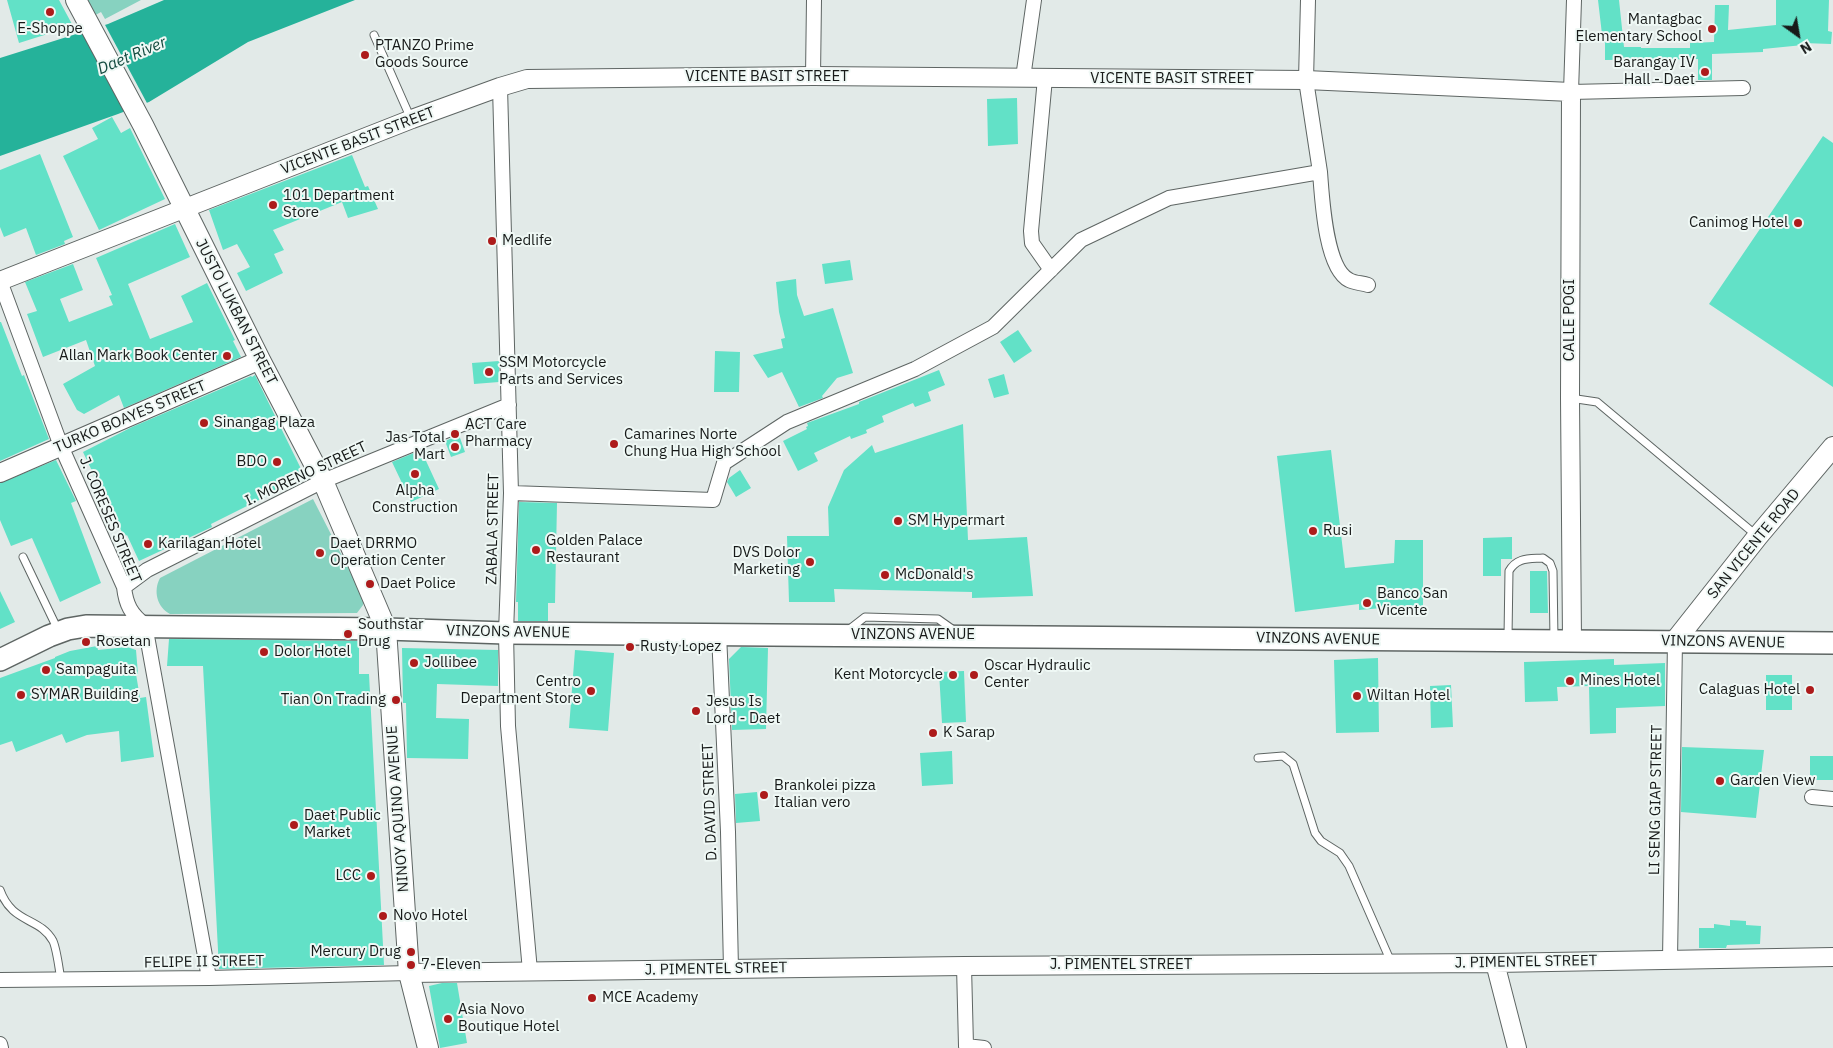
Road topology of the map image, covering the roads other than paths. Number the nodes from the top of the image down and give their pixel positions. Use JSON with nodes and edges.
{"nodes":[{"id":1,"x":76,"y":0,"type":"edge"},
{"id":2,"x":814,"y":0,"type":"edge"},
{"id":3,"x":1034,"y":0,"type":"edge"},
{"id":4,"x":1308,"y":0,"type":"edge"},
{"id":5,"x":1574,"y":0,"type":"edge"},
{"id":6,"x":374,"y":35,"type":"dead end"},
{"id":7,"x":813,"y":76,"type":"junction"},
{"id":8,"x":1023,"y":78,"type":"junction"},
{"id":9,"x":1045,"y":78,"type":"junction"},
{"id":10,"x":1306,"y":80,"type":"junction"},
{"id":11,"x":500,"y":87,"type":"junction"},
{"id":12,"x":1743,"y":88,"type":"dead end"},
{"id":13,"x":1571,"y":92,"type":"junction"},
{"id":14,"x":412,"y":119,"type":"junction"},
{"id":15,"x":1320,"y":172,"type":"junction"},
{"id":16,"x":184,"y":208,"type":"junction"},
{"id":17,"x":1051,"y":270,"type":"junction"},
{"id":18,"x":0,"y":281,"type":"edge"},
{"id":19,"x":1368,"y":285,"type":"dead end"},
{"id":20,"x":260,"y":360,"type":"junction"},
{"id":21,"x":1570,"y":398,"type":"junction"},
{"id":22,"x":509,"y":405,"type":"junction"},
{"id":23,"x":61,"y":446,"type":"junction"},
{"id":24,"x":1833,"y":447,"type":"edge"},
{"id":25,"x":0,"y":472,"type":"edge"},
{"id":26,"x":323,"y":481,"type":"junction"},
{"id":27,"x":511,"y":494,"type":"junction"},
{"id":28,"x":1758,"y":536,"type":"junction"},
{"id":29,"x":23,"y":557,"type":"dead end"},
{"id":30,"x":124,"y":587,"type":"junction"},
{"id":31,"x":145,"y":625,"type":"junction"},
{"id":32,"x":386,"y":629,"type":"junction"},
{"id":33,"x":59,"y":632,"type":"junction"},
{"id":34,"x":506,"y":633,"type":"junction"},
{"id":35,"x":720,"y":634,"type":"junction"},
{"id":36,"x":1508,"y":640,"type":"junction"},
{"id":37,"x":1563,"y":640,"type":"junction"},
{"id":38,"x":1675,"y":641,"type":"junction"},
{"id":39,"x":1833,"y":643,"type":"edge"},
{"id":40,"x":0,"y":660,"type":"edge"},
{"id":41,"x":1258,"y":758,"type":"dead end"},
{"id":42,"x":1812,"y":797,"type":"dead end"},
{"id":43,"x":1833,"y":799,"type":"edge"},
{"id":44,"x":0,"y":890,"type":"edge"},
{"id":45,"x":1833,"y":957,"type":"edge"},
{"id":46,"x":1670,"y":959,"type":"junction"},
{"id":47,"x":1495,"y":963,"type":"junction"},
{"id":48,"x":1391,"y":964,"type":"junction"},
{"id":49,"x":964,"y":966,"type":"junction"},
{"id":50,"x":731,"y":969,"type":"junction"},
{"id":51,"x":530,"y":971,"type":"junction"},
{"id":52,"x":410,"y":973,"type":"junction"},
{"id":53,"x":209,"y":978,"type":"junction"},
{"id":54,"x":0,"y":980,"type":"edge"},
{"id":55,"x":60,"y":980,"type":"junction"},
{"id":56,"x":0,"y":1044,"type":"edge"},
{"id":57,"x":966,"y":1047,"type":"edge"},
{"id":58,"x":1,"y":1048,"type":"edge"},
{"id":59,"x":428,"y":1048,"type":"edge"},
{"id":60,"x":984,"y":1048,"type":"edge"},
{"id":61,"x":1517,"y":1048,"type":"edge"}],
"edges":[{"from":1,"to":16,"type":"main road","name":"JUSTO LUKBAN STREET"},
{"from":2,"to":7,"type":"street"},
{"from":3,"to":8,"type":"street"},
{"from":4,"to":10,"type":"street"},
{"from":5,"to":13,"type":"street","name":"CALLE POGI"},
{"from":6,"to":14,"type":"lane"},
{"from":7,"to":8,"type":"street","name":"VICENTE BASIT STREET"},
{"from":7,"to":11,"type":"street","name":"VICENTE BASIT STREET"},
{"from":8,"to":9,"type":"street","name":"VICENTE BASIT STREET"},
{"from":9,"to":10,"type":"street","name":"VICENTE BASIT STREET"},
{"from":9,"to":17,"type":"street"},
{"from":10,"to":13,"type":"street","name":"VICENTE BASIT STREET"},
{"from":10,"to":15,"type":"street"},
{"from":11,"to":14,"type":"street","name":"VICENTE BASIT STREET"},
{"from":11,"to":22,"type":"street","name":"ZABALA STREET"},
{"from":12,"to":13,"type":"street"},
{"from":13,"to":21,"type":"street","name":"CALLE POGI"},
{"from":14,"to":16,"type":"street","name":"VICENTE BASIT STREET"},
{"from":15,"to":17,"type":"street"},
{"from":15,"to":19,"type":"street"},
{"from":16,"to":18,"type":"street","name":"VICENTE BASIT STREET"},
{"from":16,"to":20,"type":"main road","name":"JUSTO LUKBAN STREET"},
{"from":17,"to":27,"type":"street"},
{"from":18,"to":23,"type":"street","name":"J. CORESES STREET"},
{"from":20,"to":23,"type":"street","name":"TURKO BOAYES STREET"},
{"from":20,"to":26,"type":"main road","name":"JUSTO LUKBAN STREET"},
{"from":21,"to":28,"type":"lane"},
{"from":21,"to":37,"type":"street","name":"CALLE POGI"},
{"from":22,"to":26,"type":"street","name":"I. MORENO STREET"},
{"from":22,"to":27,"type":"street","name":"ZABALA STREET"},
{"from":23,"to":25,"type":"street","name":"TURKO BOAYES STREET"},
{"from":23,"to":30,"type":"street","name":"J. CORESES STREET"},
{"from":24,"to":28,"type":"main road","name":"SAN VICENTE ROAD"},
{"from":26,"to":30,"type":"street","name":"I. MORENO STREET"},
{"from":26,"to":32,"type":"main road","name":"JUSTO LUKBAN STREET"},
{"from":27,"to":34,"type":"street","name":"ZABALA STREET"},
{"from":28,"to":38,"type":"main road","name":"SAN VICENTE ROAD"},
{"from":29,"to":33,"type":"lane"},
{"from":30,"to":31,"type":"street","name":"J. CORESES STREET"},
{"from":31,"to":32,"type":"main road","name":"VINZONS AVENUE"},
{"from":31,"to":33,"type":"main road","name":"VINZONS AVENUE"},
{"from":31,"to":53,"type":"street"},
{"from":32,"to":34,"type":"main road","name":"VINZONS AVENUE"},
{"from":32,"to":52,"type":"main road","name":"NINOY AQUINO AVENUE"},
{"from":33,"to":40,"type":"main road","name":"VINZONS AVENUE"},
{"from":34,"to":35,"type":"main road","name":"VINZONS AVENUE"},
{"from":34,"to":51,"type":"street","name":"ZABALA STREET"},
{"from":35,"to":36,"type":"main road","name":"VINZONS AVENUE"},
{"from":35,"to":50,"type":"street","name":"D. DAVID STREET"},
{"from":36,"to":37,"type":"main road","name":"VINZONS AVENUE"},
{"from":36,"to":37,"type":"lane"},
{"from":37,"to":38,"type":"main road","name":"VINZONS AVENUE"},
{"from":38,"to":39,"type":"main road","name":"VINZONS AVENUE"},
{"from":38,"to":46,"type":"street","name":"LI SENG GIAP STREET"},
{"from":41,"to":48,"type":"lane"},
{"from":42,"to":43,"type":"street"},
{"from":44,"to":55,"type":"lane"},
{"from":45,"to":46,"type":"street","name":"J. PIMENTEL STREET"},
{"from":46,"to":47,"type":"street","name":"J. PIMENTEL STREET"},
{"from":47,"to":48,"type":"street","name":"J. PIMENTEL STREET"},
{"from":47,"to":61,"type":"street"},
{"from":48,"to":49,"type":"street","name":"J. PIMENTEL STREET"},
{"from":49,"to":50,"type":"street","name":"J. PIMENTEL STREET"},
{"from":49,"to":57,"type":"street"},
{"from":50,"to":51,"type":"street","name":"J. PIMENTEL STREET"},
{"from":51,"to":52,"type":"street","name":"J. PIMENTEL STREET"},
{"from":52,"to":53,"type":"street","name":"FELIPE II STREET"},
{"from":52,"to":59,"type":"main road","name":"NINOY AQUINO AVENUE"},
{"from":53,"to":55,"type":"street","name":"FELIPE II STREET"},
{"from":54,"to":55,"type":"street","name":"FELIPE II STREET"},
{"from":56,"to":58,"type":"street"},
{"from":57,"to":60,"type":"street"}]}
